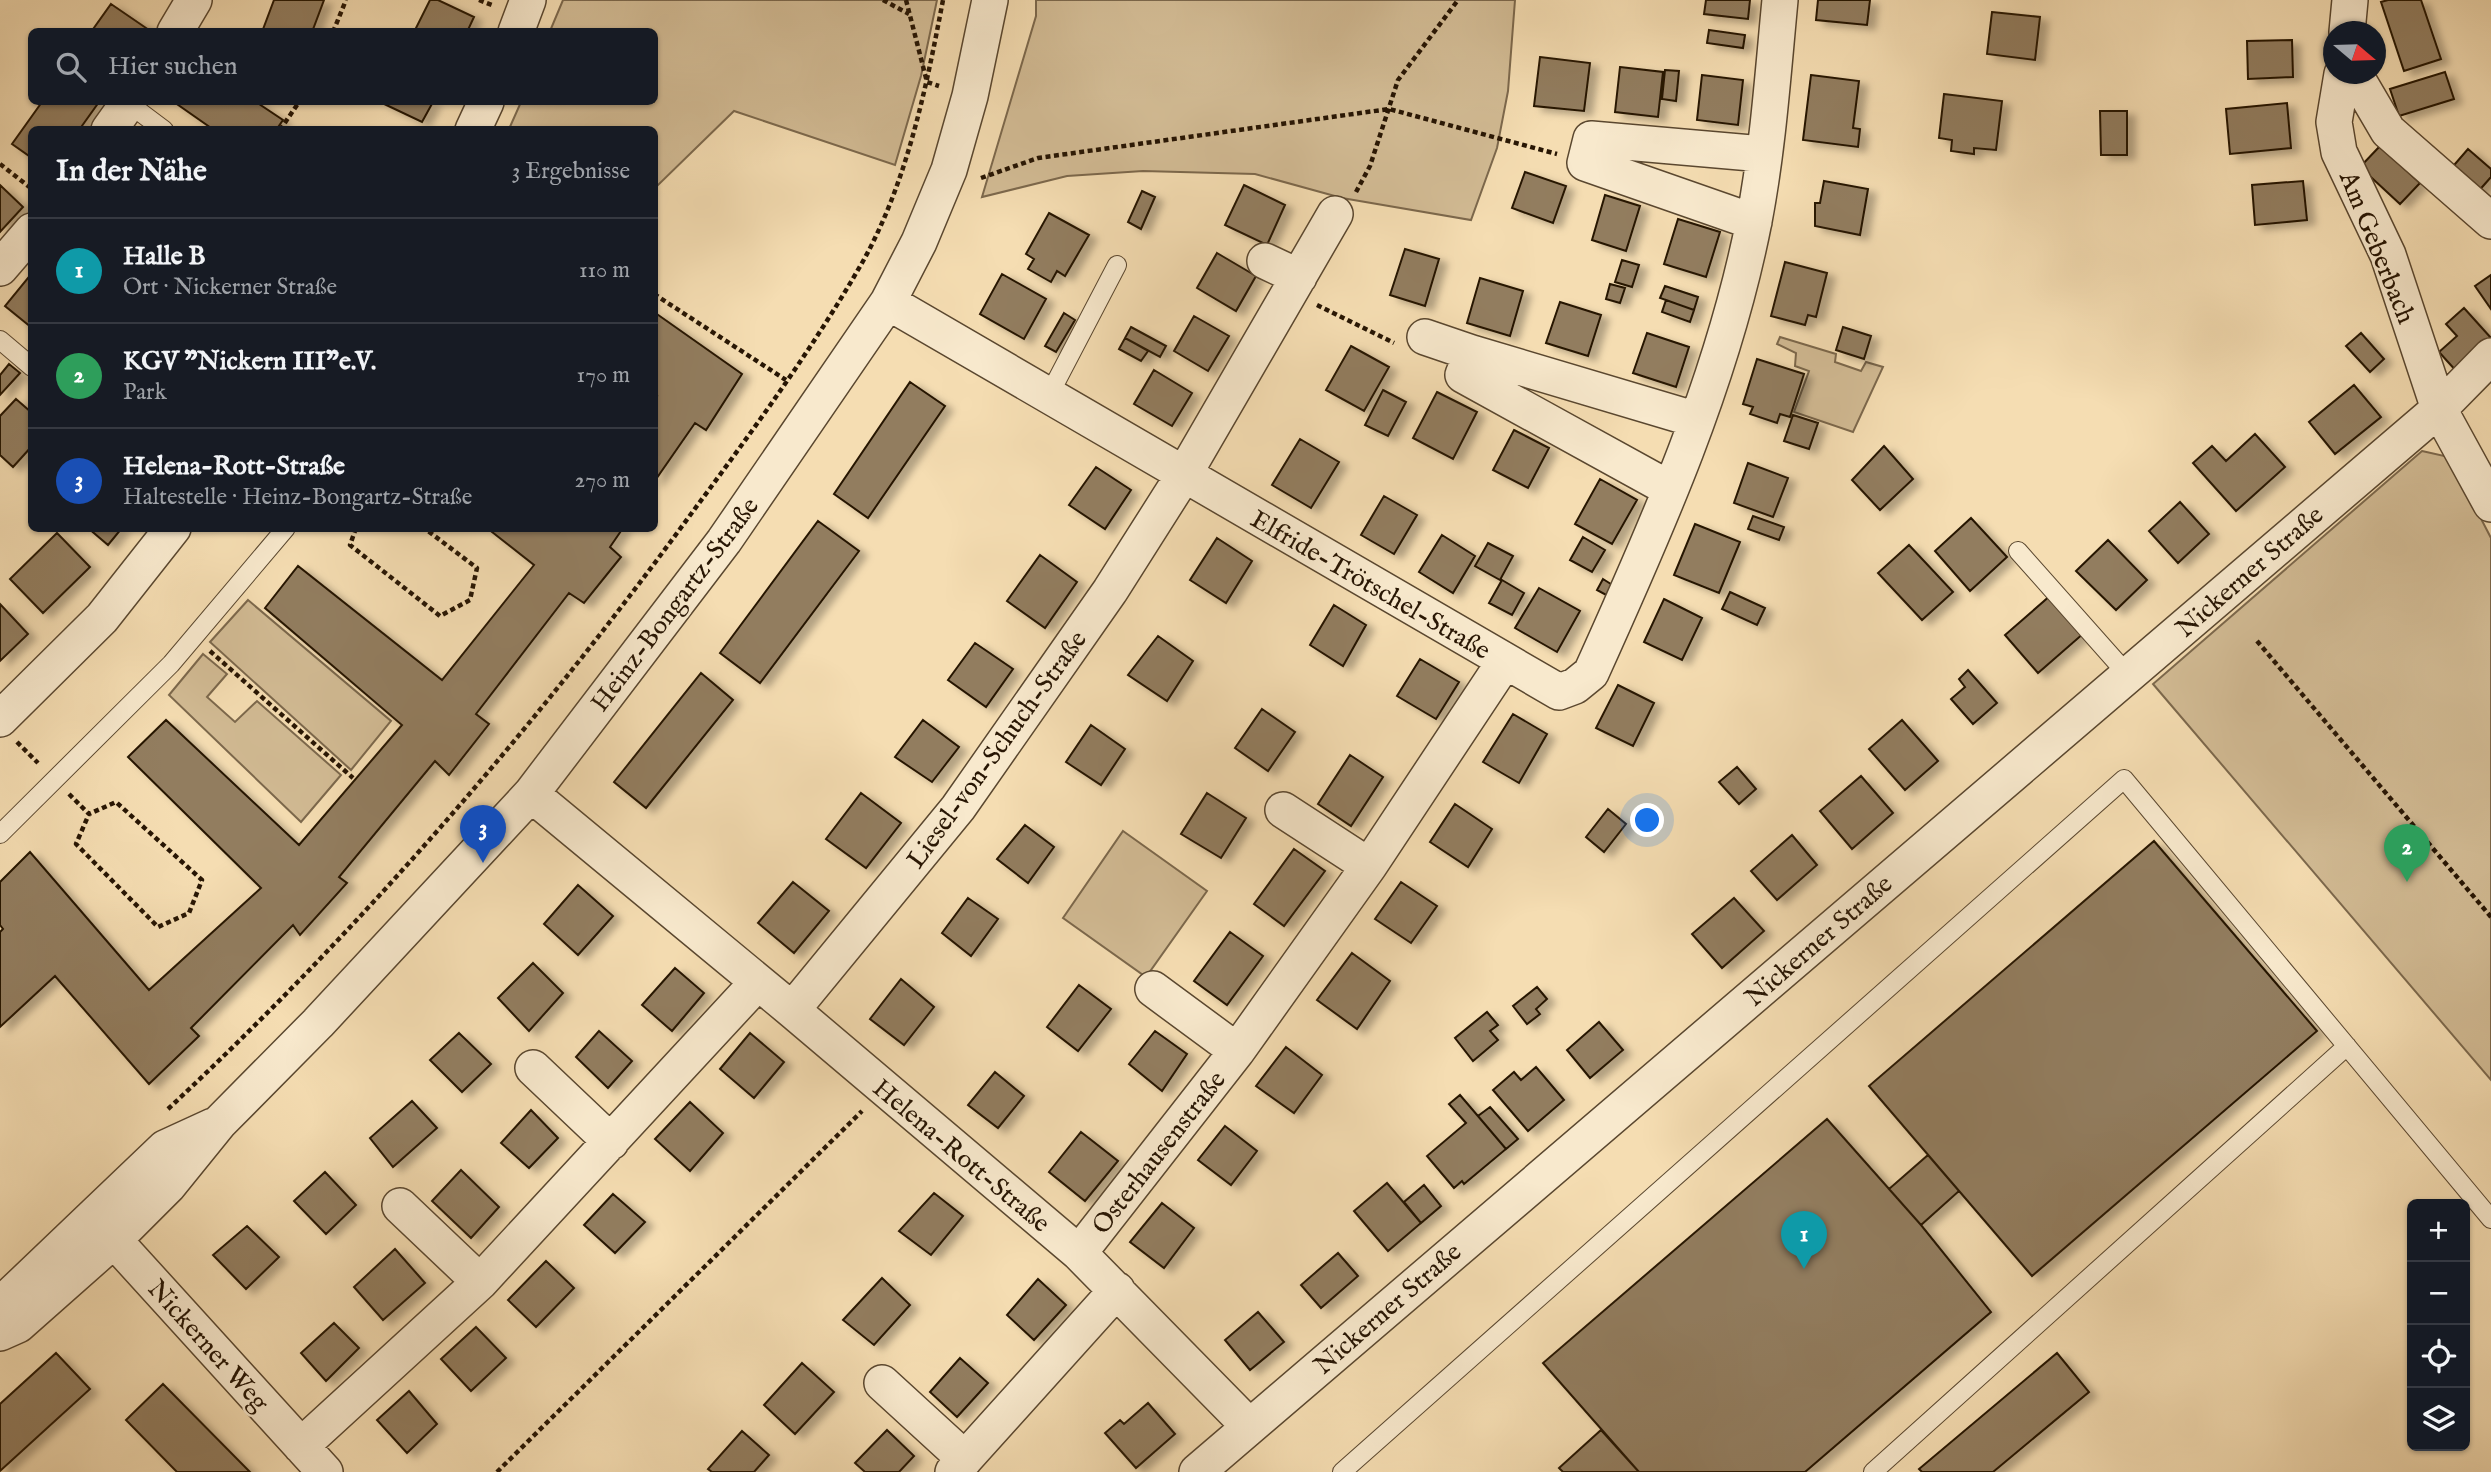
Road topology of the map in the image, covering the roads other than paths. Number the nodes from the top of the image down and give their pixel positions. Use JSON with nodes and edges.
{"nodes":[{"id":1,"x":194,"y":0,"type":"edge"},
{"id":2,"x":528,"y":0,"type":"edge"},
{"id":3,"x":990,"y":0,"type":"edge"},
{"id":4,"x":1780,"y":0,"type":"edge"},
{"id":5,"x":2350,"y":0,"type":"edge"},
{"id":6,"x":2348,"y":21,"type":"edge"},
{"id":7,"x":177,"y":28,"type":"edge"},
{"id":8,"x":518,"y":28,"type":"edge"},
{"id":9,"x":2340,"y":84,"type":"edge"},
{"id":10,"x":2358,"y":84,"type":"edge"},
{"id":11,"x":485,"y":105,"type":"edge"},
{"id":12,"x":122,"y":111,"type":"edge"},
{"id":13,"x":155,"y":126,"type":"edge"},
{"id":14,"x":475,"y":126,"type":"edge"},
{"id":15,"x":1763,"y":154,"type":"junction"},
{"id":16,"x":1335,"y":214,"type":"road end"},
{"id":17,"x":2491,"y":221,"type":"edge"},
{"id":18,"x":1754,"y":222,"type":"junction"},
{"id":19,"x":28,"y":236,"type":"edge"},
{"id":20,"x":1265,"y":261,"type":"dead end"},
{"id":21,"x":1117,"y":265,"type":"dead end"},
{"id":22,"x":0,"y":268,"type":"edge"},
{"id":23,"x":1295,"y":284,"type":"junction"},
{"id":24,"x":888,"y":302,"type":"junction"},
{"id":25,"x":0,"y":340,"type":"edge"},
{"id":26,"x":1410,"y":340,"type":"road end"},
{"id":27,"x":1472,"y":353,"type":"junction"},
{"id":28,"x":2491,"y":356,"type":"edge"},
{"id":29,"x":28,"y":364,"type":"edge"},
{"id":30,"x":1048,"y":397,"type":"junction"},
{"id":31,"x":2439,"y":408,"type":"junction"},
{"id":32,"x":1697,"y":420,"type":"junction"},
{"id":33,"x":1183,"y":476,"type":"junction"},
{"id":34,"x":1670,"y":489,"type":"junction"},
{"id":35,"x":2491,"y":504,"type":"edge"},
{"id":36,"x":170,"y":532,"type":"edge"},
{"id":37,"x":283,"y":532,"type":"edge"},
{"id":38,"x":2018,"y":551,"type":"dead end"},
{"id":39,"x":1505,"y":661,"type":"junction"},
{"id":40,"x":2128,"y":675,"type":"junction"},
{"id":41,"x":7,"y":729,"type":"edge"},
{"id":42,"x":531,"y":794,"type":"junction"},
{"id":43,"x":1283,"y":810,"type":"dead end"},
{"id":44,"x":0,"y":834,"type":"edge"},
{"id":45,"x":1369,"y":866,"type":"junction"},
{"id":46,"x":757,"y":983,"type":"junction"},
{"id":47,"x":1153,"y":989,"type":"dead end"},
{"id":48,"x":792,"y":1010,"type":"junction"},
{"id":49,"x":2347,"y":1046,"type":"junction"},
{"id":50,"x":1237,"y":1051,"type":"junction"},
{"id":51,"x":533,"y":1068,"type":"dead end"},
{"id":52,"x":611,"y":1142,"type":"junction"},
{"id":53,"x":400,"y":1206,"type":"dead end"},
{"id":54,"x":2491,"y":1219,"type":"edge"},
{"id":55,"x":104,"y":1229,"type":"junction"},
{"id":56,"x":1079,"y":1253,"type":"junction"},
{"id":57,"x":480,"y":1282,"type":"junction"},
{"id":58,"x":1117,"y":1290,"type":"junction"},
{"id":59,"x":0,"y":1315,"type":"edge"},
{"id":60,"x":0,"y":1333,"type":"edge"},
{"id":61,"x":882,"y":1383,"type":"dead end"},
{"id":62,"x":1249,"y":1426,"type":"junction"},
{"id":63,"x":301,"y":1446,"type":"junction"},
{"id":64,"x":959,"y":1466,"type":"edge"},
{"id":65,"x":326,"y":1472,"type":"edge"},
{"id":66,"x":1197,"y":1472,"type":"edge"},
{"id":67,"x":1342,"y":1472,"type":"edge"},
{"id":68,"x":1872,"y":1472,"type":"edge"}],
"edges":[{"from":1,"to":7,"type":"street"},
{"from":2,"to":8,"type":"street"},
{"from":3,"to":24,"type":"street","name":"Heinz-Bongartz-Straße"},
{"from":4,"to":15,"type":"street"},
{"from":5,"to":6,"type":"street"},
{"from":9,"to":31,"type":"street","name":"Am Geberbach"},
{"from":10,"to":17,"type":"street","name":"Am Geberbach"},
{"from":11,"to":14,"type":"street"},
{"from":12,"to":13,"type":"lane"},
{"from":15,"to":18,"type":"street"},
{"from":15,"to":18,"type":"street"},
{"from":16,"to":23,"type":"street"},
{"from":18,"to":32,"type":"street"},
{"from":19,"to":22,"type":"street"},
{"from":20,"to":23,"type":"street"},
{"from":21,"to":30,"type":"lane"},
{"from":23,"to":33,"type":"street"},
{"from":24,"to":30,"type":"street","name":"Elfride-Trötschel-Straße"},
{"from":24,"to":42,"type":"street","name":"Heinz-Bongartz-Straße"},
{"from":25,"to":29,"type":"lane"},
{"from":26,"to":27,"type":"street"},
{"from":27,"to":32,"type":"street"},
{"from":27,"to":34,"type":"street"},
{"from":28,"to":31,"type":"street"},
{"from":30,"to":33,"type":"street","name":"Elfride-Trötschel-Straße"},
{"from":31,"to":35,"type":"street","name":"Am Geberbach"},
{"from":31,"to":40,"type":"street","name":"Nickerner Straße"},
{"from":32,"to":34,"type":"street"},
{"from":33,"to":39,"type":"street","name":"Elfride-Trötschel-Straße"},
{"from":33,"to":48,"type":"street","name":"Liesel-von-Schuch-Straße"},
{"from":34,"to":39,"type":"street","name":"Elfride-Trötschel-Straße"},
{"from":36,"to":41,"type":"street"},
{"from":37,"to":44,"type":"lane"},
{"from":38,"to":40,"type":"lane"},
{"from":39,"to":45,"type":"street","name":"Osterhausenstraße"},
{"from":40,"to":62,"type":"street","name":"Nickerner Straße"},
{"from":42,"to":46,"type":"street","name":"Helena-Rott-Straße"},
{"from":42,"to":55,"type":"street","name":"Heinz-Bongartz-Straße"},
{"from":43,"to":45,"type":"street"},
{"from":45,"to":50,"type":"street","name":"Osterhausenstraße"},
{"from":46,"to":48,"type":"street","name":"Helena-Rott-Straße"},
{"from":46,"to":52,"type":"street"},
{"from":47,"to":50,"type":"street","name":"Osterhausenstraße"},
{"from":48,"to":56,"type":"street","name":"Helena-Rott-Straße"},
{"from":49,"to":54,"type":"lane"},
{"from":49,"to":67,"type":"lane"},
{"from":49,"to":68,"type":"lane"},
{"from":50,"to":56,"type":"street","name":"Osterhausenstraße"},
{"from":51,"to":52,"type":"street"},
{"from":52,"to":57,"type":"street"},
{"from":53,"to":57,"type":"street"},
{"from":55,"to":59,"type":"street"},
{"from":55,"to":60,"type":"street"},
{"from":55,"to":63,"type":"street","name":"Nickerner Weg"},
{"from":56,"to":58,"type":"street","name":"Helena-Rott-Straße"},
{"from":57,"to":63,"type":"street"},
{"from":58,"to":62,"type":"street","name":"Helena-Rott-Straße"},
{"from":58,"to":64,"type":"street"},
{"from":61,"to":64,"type":"street"},
{"from":62,"to":66,"type":"street","name":"Nickerner Straße"},
{"from":63,"to":65,"type":"street","name":"Nickerner Weg"}]}
